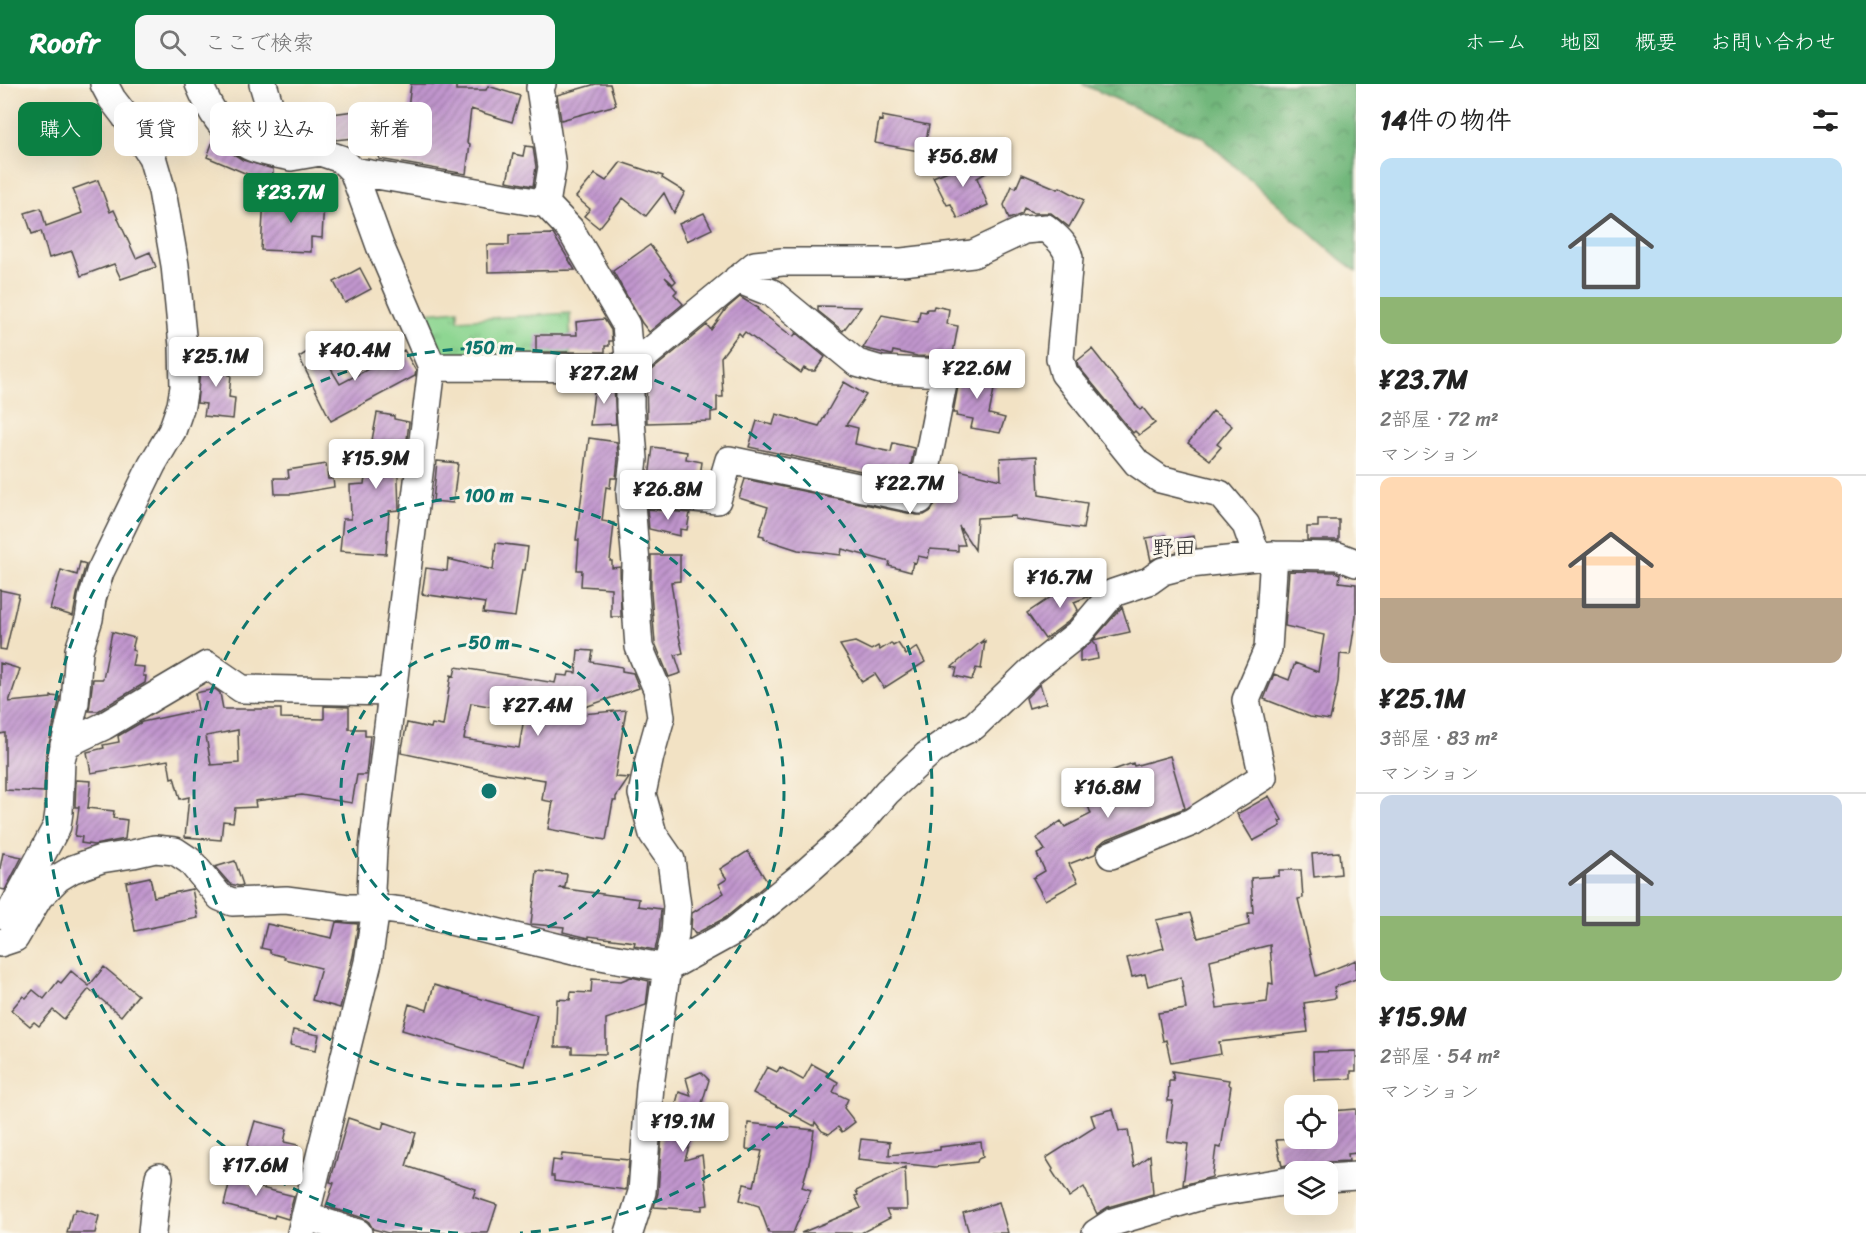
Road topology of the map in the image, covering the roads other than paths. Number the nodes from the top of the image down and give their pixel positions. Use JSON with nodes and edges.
{"nodes":[{"id":1,"x":104,"y":84,"type":"edge"},
{"id":2,"x":199,"y":84,"type":"edge"},
{"id":3,"x":263,"y":84,"type":"edge"},
{"id":4,"x":542,"y":84,"type":"edge"},
{"id":5,"x":291,"y":157,"type":"junction"},
{"id":6,"x":353,"y":171,"type":"junction"},
{"id":7,"x":546,"y":204,"type":"junction"},
{"id":8,"x":737,"y":279,"type":"junction"},
{"id":9,"x":432,"y":367,"type":"junction"},
{"id":10,"x":630,"y":368,"type":"junction"},
{"id":11,"x":630,"y":492,"type":"junction"},
{"id":12,"x":1265,"y":556,"type":"junction"},
{"id":13,"x":1356,"y":563,"type":"edge"},
{"id":14,"x":391,"y":692,"type":"junction"},
{"id":15,"x":64,"y":745,"type":"junction"},
{"id":16,"x":1111,"y":855,"type":"dead end"},
{"id":17,"x":376,"y":908,"type":"junction"},
{"id":18,"x":0,"y":933,"type":"edge"},
{"id":19,"x":0,"y":943,"type":"edge"},
{"id":20,"x":667,"y":968,"type":"junction"},
{"id":21,"x":1356,"y":1176,"type":"edge"},
{"id":22,"x":159,"y":1177,"type":"dead end"},
{"id":23,"x":1338,"y":1177,"type":"edge"},
{"id":24,"x":1284,"y":1182,"type":"edge"},
{"id":25,"x":303,"y":1225,"type":"edge"},
{"id":26,"x":152,"y":1233,"type":"edge"},
{"id":27,"x":358,"y":1233,"type":"edge"},
{"id":28,"x":629,"y":1233,"type":"edge"},
{"id":29,"x":1096,"y":1233,"type":"edge"}],
"edges":[{"from":1,"to":15,"type":"street"},
{"from":2,"to":5,"type":"street"},
{"from":3,"to":5,"type":"street"},
{"from":4,"to":7,"type":"street"},
{"from":5,"to":6,"type":"street"},
{"from":6,"to":7,"type":"street"},
{"from":6,"to":9,"type":"street"},
{"from":7,"to":10,"type":"street"},
{"from":8,"to":10,"type":"street"},
{"from":8,"to":11,"type":"street"},
{"from":8,"to":12,"type":"street"},
{"from":9,"to":10,"type":"street"},
{"from":9,"to":14,"type":"street"},
{"from":10,"to":11,"type":"street"},
{"from":11,"to":20,"type":"street"},
{"from":12,"to":13,"type":"street"},
{"from":12,"to":16,"type":"street"},
{"from":12,"to":20,"type":"street"},
{"from":14,"to":15,"type":"street"},
{"from":14,"to":17,"type":"street"},
{"from":15,"to":18,"type":"street"},
{"from":17,"to":19,"type":"street"},
{"from":17,"to":20,"type":"street"},
{"from":17,"to":25,"type":"street"},
{"from":20,"to":28,"type":"street"},
{"from":21,"to":23,"type":"street"},
{"from":22,"to":26,"type":"street"},
{"from":24,"to":29,"type":"street"},
{"from":25,"to":27,"type":"street"}]}
